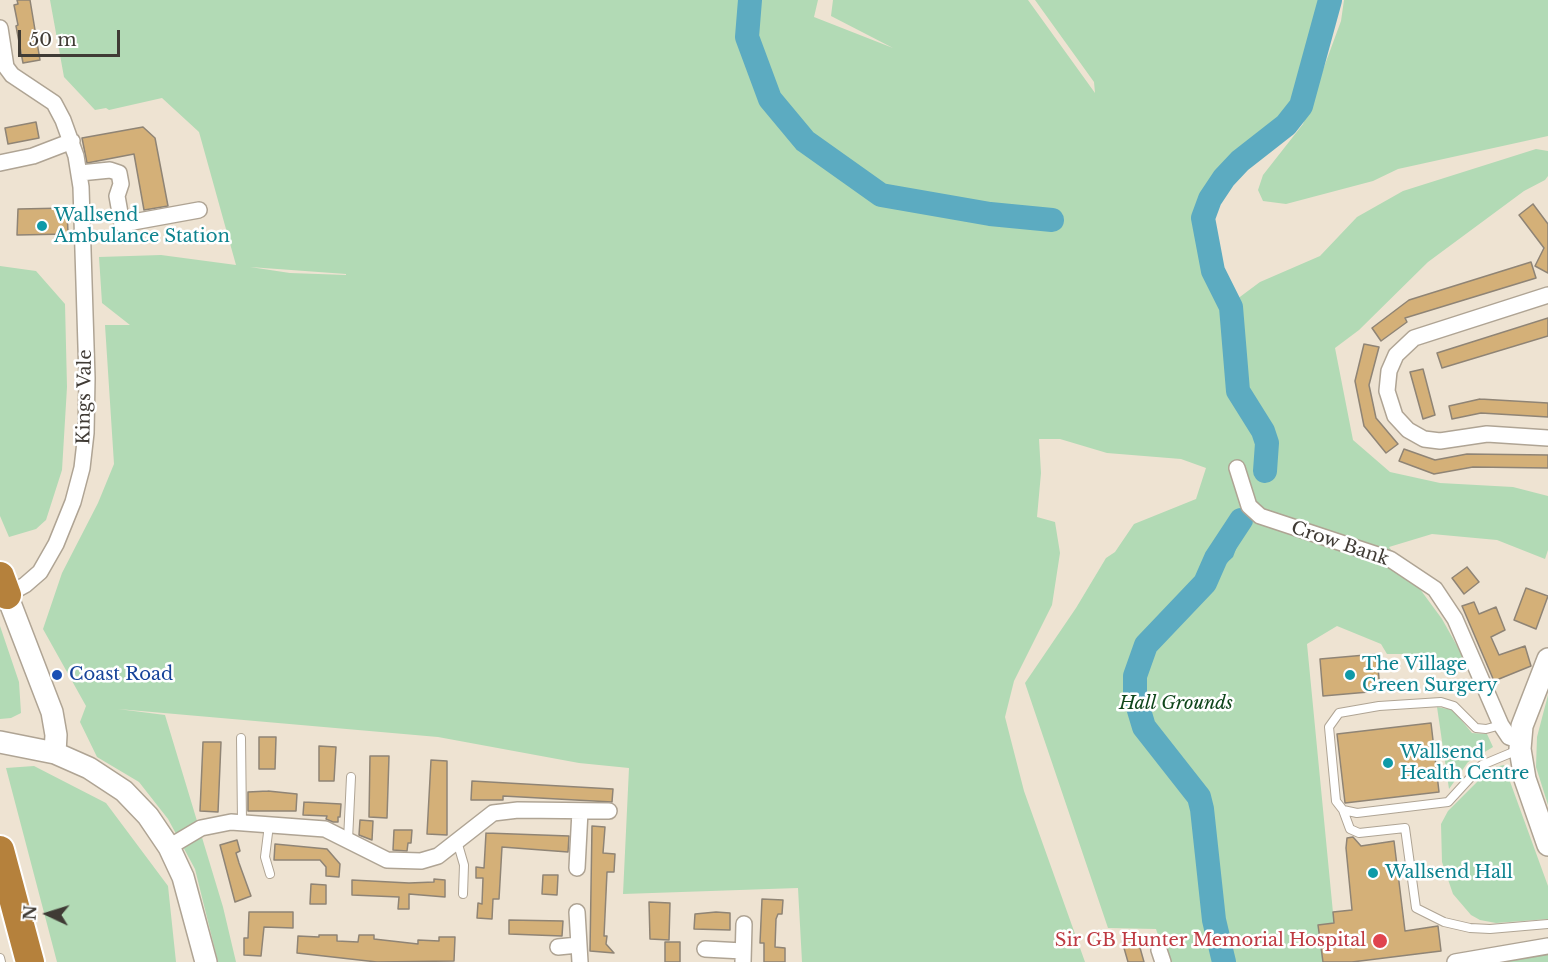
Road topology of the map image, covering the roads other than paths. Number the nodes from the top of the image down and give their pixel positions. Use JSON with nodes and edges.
{"nodes":[{"id":1,"x":0,"y":28,"type":"edge"},
{"id":2,"x":72,"y":141,"type":"junction"},
{"id":3,"x":0,"y":163,"type":"edge"},
{"id":4,"x":80,"y":173,"type":"junction"},
{"id":5,"x":199,"y":210,"type":"dead end"},
{"id":6,"x":1548,"y":295,"type":"edge"},
{"id":7,"x":1548,"y":438,"type":"edge"},
{"id":8,"x":1237,"y":468,"type":"dead end"},
{"id":9,"x":3,"y":585,"type":"edge"},
{"id":10,"x":1548,"y":659,"type":"edge"},
{"id":11,"x":1501,"y":724,"type":"junction"},
{"id":12,"x":241,"y":738,"type":"dead end"},
{"id":13,"x":0,"y":742,"type":"edge"},
{"id":14,"x":1520,"y":745,"type":"junction"},
{"id":15,"x":55,"y":753,"type":"junction"},
{"id":16,"x":351,"y":777,"type":"dead end"},
{"id":17,"x":1343,"y":810,"type":"junction"},
{"id":18,"x":580,"y":811,"type":"junction"},
{"id":19,"x":609,"y":811,"type":"dead end"},
{"id":20,"x":242,"y":822,"type":"junction"},
{"id":21,"x":269,"y":825,"type":"junction"},
{"id":22,"x":348,"y":840,"type":"junction"},
{"id":23,"x":458,"y":841,"type":"junction"},
{"id":24,"x":1548,"y":844,"type":"edge"},
{"id":25,"x":169,"y":847,"type":"junction"},
{"id":26,"x":0,"y":850,"type":"edge"},
{"id":27,"x":578,"y":868,"type":"dead end"},
{"id":28,"x":270,"y":874,"type":"dead end"},
{"id":29,"x":463,"y":894,"type":"dead end"},
{"id":30,"x":577,"y":912,"type":"dead end"},
{"id":31,"x":744,"y":924,"type":"dead end"},
{"id":32,"x":1548,"y":924,"type":"edge"},
{"id":33,"x":0,"y":925,"type":"edge"},
{"id":34,"x":578,"y":945,"type":"junction"},
{"id":35,"x":1548,"y":946,"type":"edge"},
{"id":36,"x":558,"y":947,"type":"dead end"},
{"id":37,"x":705,"y":949,"type":"dead end"},
{"id":38,"x":743,"y":957,"type":"edge"},
{"id":39,"x":1488,"y":959,"type":"edge"},
{"id":40,"x":10,"y":962,"type":"edge"},
{"id":41,"x":30,"y":962,"type":"edge"},
{"id":42,"x":206,"y":962,"type":"edge"},
{"id":43,"x":580,"y":962,"type":"edge"},
{"id":44,"x":1455,"y":962,"type":"edge"}],
"edges":[{"from":1,"to":2,"type":"street","name":"Kings Vale"},
{"from":2,"to":3,"type":"street"},
{"from":2,"to":4,"type":"street","name":"Kings Vale"},
{"from":4,"to":5,"type":"street"},
{"from":4,"to":9,"type":"street","name":"Kings Vale"},
{"from":6,"to":7,"type":"street"},
{"from":8,"to":11,"type":"street","name":"Crow Bank"},
{"from":9,"to":15,"type":"street"},
{"from":10,"to":14,"type":"street"},
{"from":11,"to":14,"type":"street","name":"Crow Bank"},
{"from":11,"to":17,"type":"lane"},
{"from":12,"to":20,"type":"lane"},
{"from":13,"to":15,"type":"street"},
{"from":14,"to":17,"type":"lane"},
{"from":14,"to":24,"type":"street"},
{"from":15,"to":25,"type":"street"},
{"from":16,"to":22,"type":"lane"},
{"from":17,"to":32,"type":"lane"},
{"from":18,"to":19,"type":"street"},
{"from":18,"to":23,"type":"street"},
{"from":18,"to":27,"type":"street"},
{"from":20,"to":21,"type":"street"},
{"from":20,"to":25,"type":"street"},
{"from":21,"to":22,"type":"street"},
{"from":21,"to":28,"type":"lane"},
{"from":22,"to":23,"type":"street"},
{"from":23,"to":29,"type":"lane"},
{"from":25,"to":42,"type":"street"},
{"from":26,"to":41,"type":"highway"},
{"from":30,"to":34,"type":"street"},
{"from":31,"to":38,"type":"street"},
{"from":33,"to":40,"type":"highway"},
{"from":34,"to":36,"type":"street"},
{"from":34,"to":43,"type":"street"},
{"from":35,"to":39,"type":"street"},
{"from":37,"to":38,"type":"street"},
{"from":39,"to":44,"type":"street"}]}
